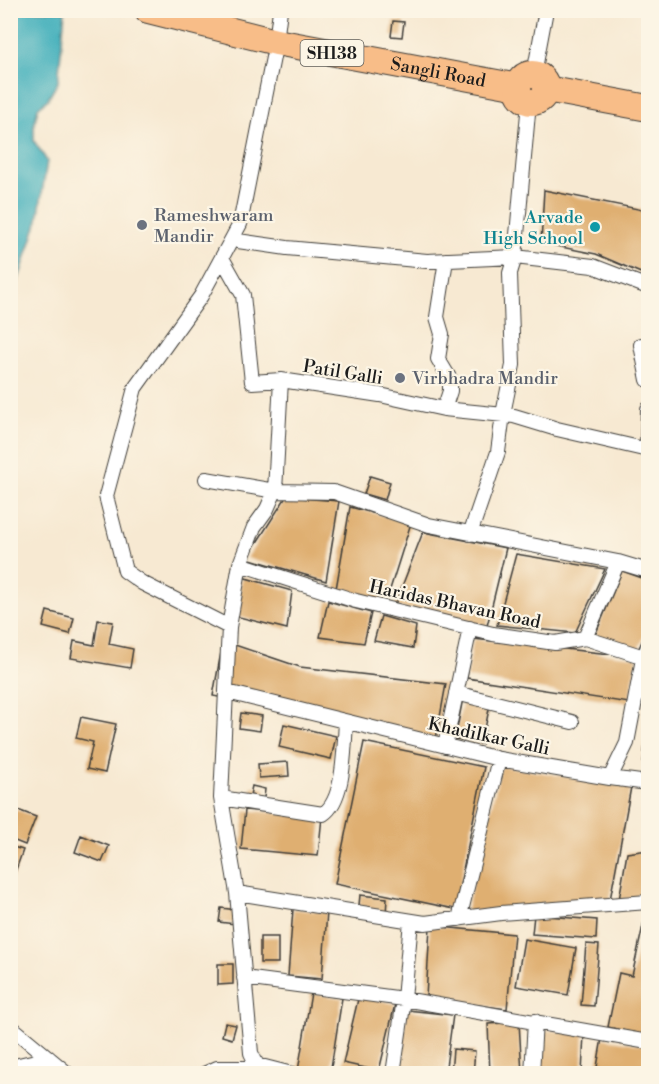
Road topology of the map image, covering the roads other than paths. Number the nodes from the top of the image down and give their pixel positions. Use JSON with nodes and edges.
{"nodes":[{"id":1,"x":148,"y":10,"type":"edge"},
{"id":2,"x":280,"y":10,"type":"edge"},
{"id":3,"x":546,"y":10,"type":"edge"},
{"id":4,"x":276,"y":42,"type":"junction"},
{"id":5,"x":532,"y":88,"type":"junction"},
{"id":6,"x":648,"y":108,"type":"edge"},
{"id":7,"x":233,"y":238,"type":"junction"},
{"id":8,"x":515,"y":257,"type":"junction"},
{"id":9,"x":222,"y":258,"type":"junction"},
{"id":10,"x":446,"y":260,"type":"junction"},
{"id":11,"x":648,"y":287,"type":"edge"},
{"id":12,"x":641,"y":345,"type":"dead end"},
{"id":13,"x":281,"y":380,"type":"junction"},
{"id":14,"x":648,"y":380,"type":"edge"},
{"id":15,"x":444,"y":409,"type":"junction"},
{"id":16,"x":648,"y":409,"type":"edge"},
{"id":17,"x":503,"y":414,"type":"junction"},
{"id":18,"x":648,"y":449,"type":"edge"},
{"id":19,"x":206,"y":479,"type":"dead end"},
{"id":20,"x":275,"y":491,"type":"junction"},
{"id":21,"x":470,"y":534,"type":"junction"},
{"id":22,"x":618,"y":562,"type":"junction"},
{"id":23,"x":240,"y":564,"type":"junction"},
{"id":24,"x":648,"y":571,"type":"edge"},
{"id":25,"x":229,"y":627,"type":"junction"},
{"id":26,"x":470,"y":628,"type":"junction"},
{"id":27,"x":585,"y":638,"type":"junction"},
{"id":28,"x":646,"y":651,"type":"edge"},
{"id":29,"x":227,"y":692,"type":"junction"},
{"id":30,"x":456,"y":693,"type":"junction"},
{"id":31,"x":346,"y":722,"type":"junction"},
{"id":32,"x":572,"y":722,"type":"dead end"},
{"id":33,"x":445,"y":746,"type":"junction"},
{"id":34,"x":499,"y":759,"type":"junction"},
{"id":35,"x":610,"y":778,"type":"junction"},
{"id":36,"x":648,"y":783,"type":"edge"},
{"id":37,"x":221,"y":798,"type":"junction"},
{"id":38,"x":237,"y":893,"type":"junction"},
{"id":39,"x":648,"y":902,"type":"edge"},
{"id":40,"x":459,"y":919,"type":"junction"},
{"id":41,"x":411,"y":921,"type":"junction"},
{"id":42,"x":244,"y":978,"type":"junction"},
{"id":43,"x":404,"y":999,"type":"junction"},
{"id":44,"x":535,"y":1021,"type":"junction"},
{"id":45,"x":10,"y":1026,"type":"edge"},
{"id":46,"x":648,"y":1042,"type":"edge"},
{"id":47,"x":50,"y":1058,"type":"junction"},
{"id":48,"x":257,"y":1065,"type":"junction"},
{"id":49,"x":10,"y":1067,"type":"edge"},
{"id":50,"x":68,"y":1074,"type":"edge"},
{"id":51,"x":204,"y":1074,"type":"edge"},
{"id":52,"x":292,"y":1074,"type":"edge"},
{"id":53,"x":393,"y":1074,"type":"edge"},
{"id":54,"x":532,"y":1074,"type":"edge"}],
"edges":[{"from":1,"to":4,"type":"highway","name":"Sangli Road","number":"SH138"},
{"from":2,"to":4,"type":"street"},
{"from":3,"to":5,"type":"street"},
{"from":4,"to":5,"type":"highway","name":"Sangli Road","number":"SH138"},
{"from":4,"to":7,"type":"street"},
{"from":5,"to":6,"type":"highway","name":"Sangli Road","number":"SH138"},
{"from":5,"to":8,"type":"street"},
{"from":7,"to":9,"type":"street"},
{"from":7,"to":10,"type":"street"},
{"from":8,"to":10,"type":"street"},
{"from":8,"to":11,"type":"street"},
{"from":8,"to":17,"type":"street"},
{"from":9,"to":13,"type":"street"},
{"from":9,"to":25,"type":"street"},
{"from":10,"to":15,"type":"street"},
{"from":12,"to":14,"type":"street"},
{"from":13,"to":15,"type":"street","name":"Patil Galli"},
{"from":13,"to":20,"type":"street","name":"Patil Galli"},
{"from":15,"to":17,"type":"street","name":"Patil Galli"},
{"from":16,"to":18,"type":"street"},
{"from":17,"to":18,"type":"street","name":"Patil Galli"},
{"from":17,"to":21,"type":"street"},
{"from":19,"to":20,"type":"street"},
{"from":20,"to":21,"type":"street"},
{"from":20,"to":23,"type":"street"},
{"from":21,"to":22,"type":"street"},
{"from":22,"to":24,"type":"street"},
{"from":22,"to":27,"type":"street"},
{"from":23,"to":25,"type":"street"},
{"from":23,"to":26,"type":"street","name":"Haridas Bhavan Road"},
{"from":25,"to":29,"type":"street"},
{"from":26,"to":27,"type":"street","name":"Haridas Bhavan Road"},
{"from":26,"to":30,"type":"street"},
{"from":27,"to":28,"type":"street"},
{"from":28,"to":35,"type":"street"},
{"from":29,"to":31,"type":"street","name":"Khadilkar Galli"},
{"from":29,"to":37,"type":"street"},
{"from":30,"to":32,"type":"street"},
{"from":30,"to":33,"type":"street"},
{"from":31,"to":33,"type":"street","name":"Khadilkar Galli"},
{"from":31,"to":37,"type":"street"},
{"from":33,"to":34,"type":"street","name":"Khadilkar Galli"},
{"from":34,"to":35,"type":"street","name":"Khadilkar Galli"},
{"from":34,"to":40,"type":"street"},
{"from":35,"to":36,"type":"street","name":"Khadilkar Galli"},
{"from":37,"to":38,"type":"street"},
{"from":38,"to":41,"type":"street"},
{"from":38,"to":42,"type":"street"},
{"from":39,"to":40,"type":"street"},
{"from":40,"to":41,"type":"street"},
{"from":41,"to":43,"type":"street"},
{"from":42,"to":43,"type":"street"},
{"from":42,"to":48,"type":"street"},
{"from":43,"to":44,"type":"street"},
{"from":43,"to":53,"type":"street"},
{"from":44,"to":46,"type":"street"},
{"from":44,"to":54,"type":"street"},
{"from":45,"to":47,"type":"street"},
{"from":47,"to":49,"type":"street"},
{"from":47,"to":50,"type":"street"},
{"from":48,"to":51,"type":"street"},
{"from":48,"to":52,"type":"street"}]}
